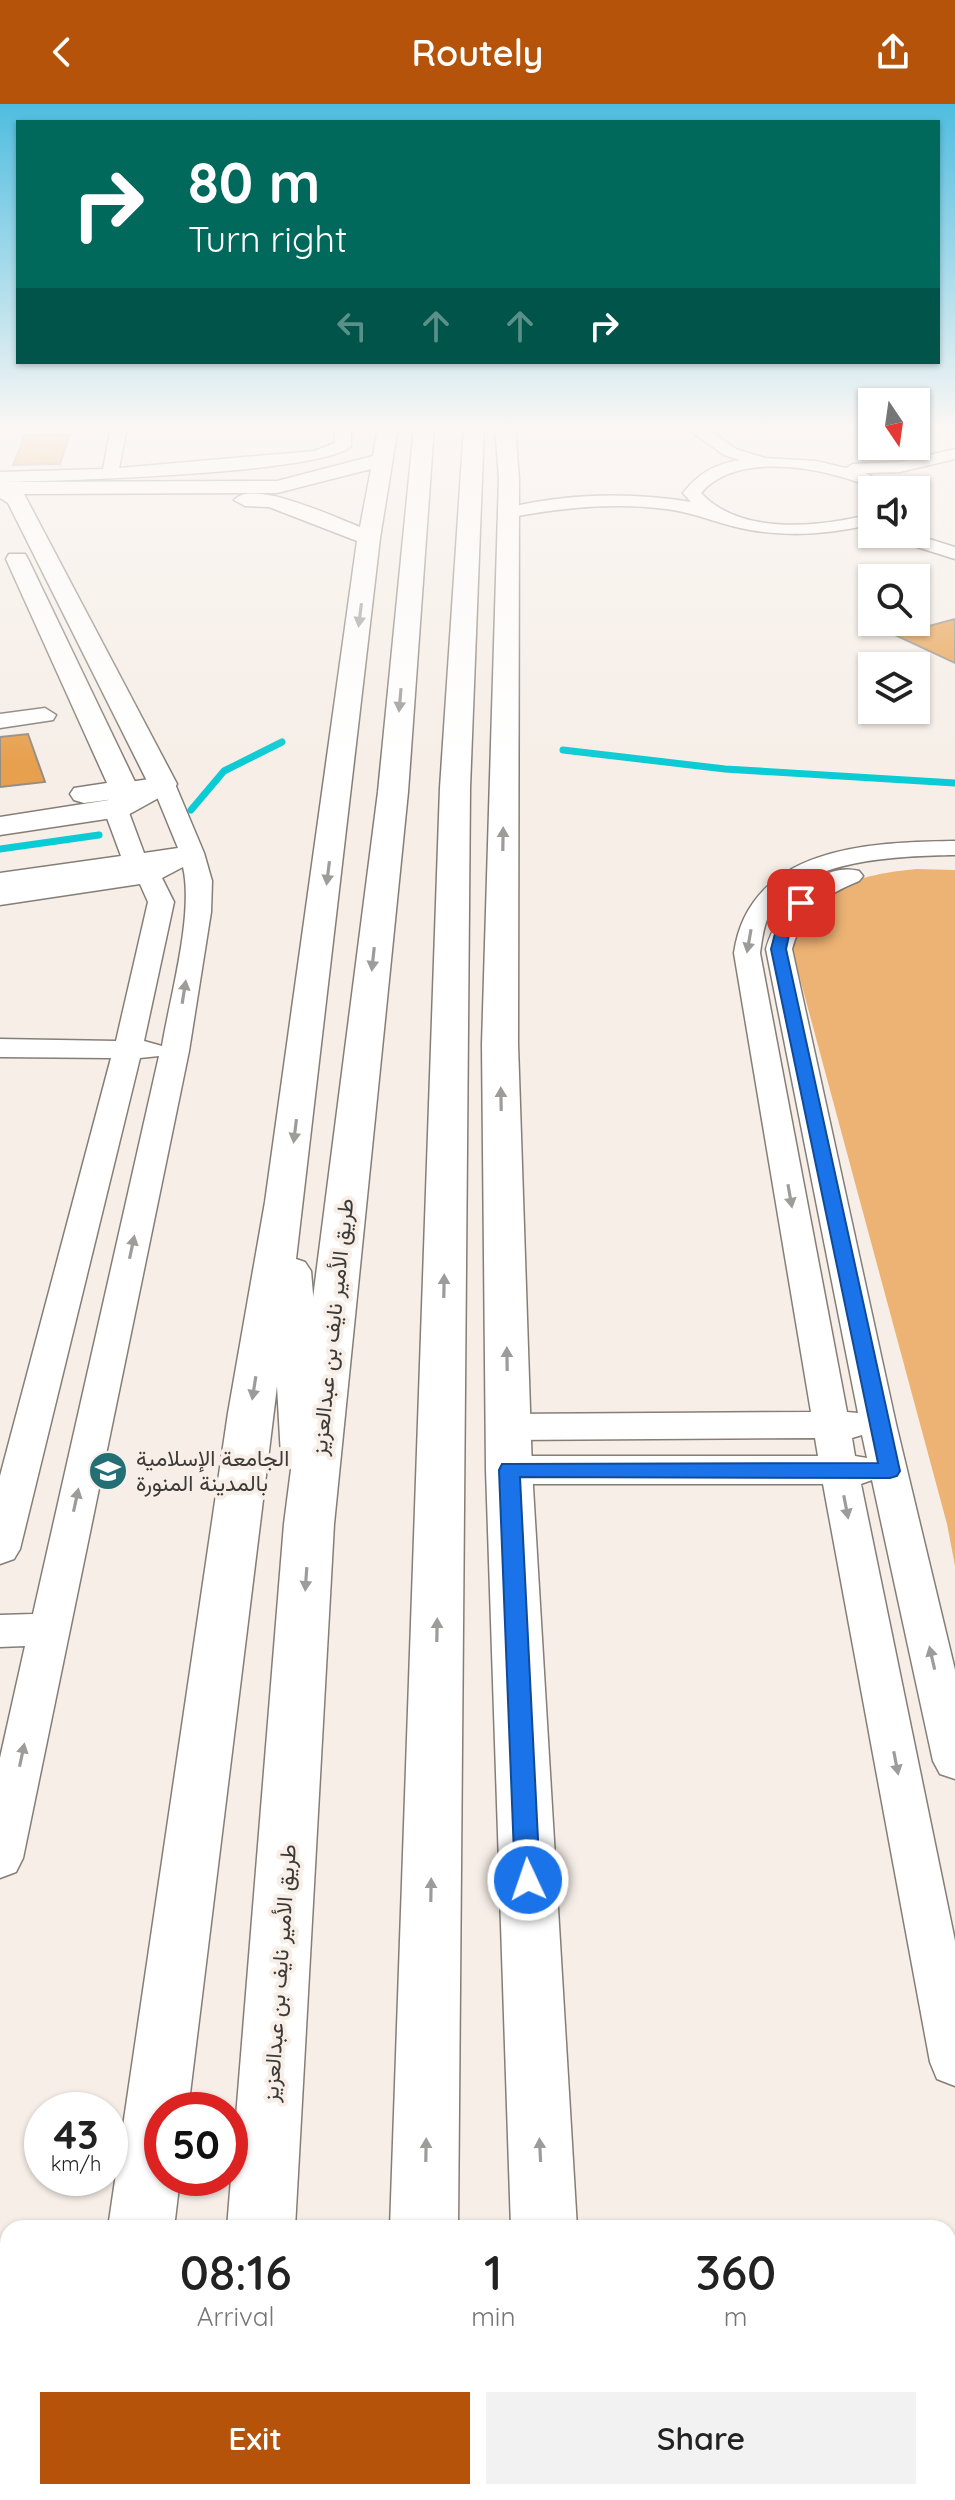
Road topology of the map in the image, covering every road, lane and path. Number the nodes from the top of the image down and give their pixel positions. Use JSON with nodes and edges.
{"nodes":[{"id":1,"x":369,"y":538,"type":"edge"},
{"id":2,"x":8,"y":539,"type":"edge"},
{"id":3,"x":29,"y":539,"type":"edge"},
{"id":4,"x":415,"y":539,"type":"edge"},
{"id":5,"x":468,"y":539,"type":"edge"},
{"id":6,"x":521,"y":539,"type":"edge"},
{"id":7,"x":930,"y":545,"type":"edge"},
{"id":8,"x":955,"y":553,"type":"edge"},
{"id":9,"x":45,"y":715,"type":"dead end"},
{"id":10,"x":0,"y":721,"type":"edge"},
{"id":11,"x":163,"y":784,"type":"junction"},
{"id":12,"x":120,"y":800,"type":"junction"},
{"id":13,"x":0,"y":806,"type":"edge"},
{"id":14,"x":0,"y":826,"type":"edge"},
{"id":15,"x":955,"y":848,"type":"edge"},
{"id":16,"x":192,"y":853,"type":"junction"},
{"id":17,"x":955,"y":864,"type":"edge"},
{"id":18,"x":142,"y":868,"type":"junction"},
{"id":19,"x":0,"y":881,"type":"edge"},
{"id":20,"x":0,"y":897,"type":"edge"},
{"id":21,"x":0,"y":1048,"type":"edge"},
{"id":22,"x":128,"y":1050,"type":"junction"},
{"id":23,"x":175,"y":1051,"type":"junction"},
{"id":24,"x":285,"y":1202,"type":"junction"},
{"id":25,"x":878,"y":1424,"type":"junction"},
{"id":26,"x":831,"y":1426,"type":"junction"},
{"id":27,"x":508,"y":1427,"type":"junction"},
{"id":28,"x":839,"y":1469,"type":"junction"},
{"id":29,"x":509,"y":1470,"type":"junction"},
{"id":30,"x":890,"y":1471,"type":"junction"},
{"id":31,"x":309,"y":1524,"type":"junction"},
{"id":32,"x":0,"y":1549,"type":"edge"},
{"id":33,"x":48,"y":1629,"type":"junction"},
{"id":34,"x":0,"y":1631,"type":"edge"},
{"id":35,"x":955,"y":1761,"type":"edge"},
{"id":36,"x":0,"y":1858,"type":"edge"},
{"id":37,"x":955,"y":2062,"type":"edge"},
{"id":38,"x":268,"y":2136,"type":"junction"},
{"id":39,"x":142,"y":2220,"type":"edge"},
{"id":40,"x":252,"y":2220,"type":"edge"},
{"id":41,"x":262,"y":2220,"type":"edge"},
{"id":42,"x":424,"y":2220,"type":"edge"},
{"id":43,"x":544,"y":2220,"type":"edge"}],
"edges":[{"from":1,"to":24,"type":"main road","one_way":true},
{"from":2,"to":12,"type":"main road"},
{"from":3,"to":11,"type":"main road"},
{"from":4,"to":31,"type":"highway","name":"طريق الأمير نايف بن عبدالعزيز","one_way":true},
{"from":42,"to":5,"type":"highway","one_way":true},
{"from":27,"to":6,"type":"main road","one_way":true},
{"from":7,"to":8,"type":"street"},
{"from":9,"to":10,"type":"street"},
{"from":11,"to":12,"type":"street"},
{"from":11,"to":16,"type":"street"},
{"from":12,"to":13,"type":"main road"},
{"from":12,"to":14,"type":"main road"},
{"from":12,"to":18,"type":"street"},
{"from":15,"to":26,"type":"street","one_way":true},
{"from":16,"to":18,"type":"street"},
{"from":23,"to":16,"type":"street","one_way":true},
{"from":17,"to":25,"type":"street"},
{"from":18,"to":19,"type":"street"},
{"from":18,"to":20,"type":"street"},
{"from":18,"to":22,"type":"street"},
{"from":21,"to":22,"type":"street"},
{"from":22,"to":23,"type":"street"},
{"from":22,"to":32,"type":"street"},
{"from":33,"to":23,"type":"street","one_way":true},
{"from":24,"to":31,"type":"main road"},
{"from":24,"to":39,"type":"main road","one_way":true},
{"from":25,"to":26,"type":"street"},
{"from":25,"to":30,"type":"street"},
{"from":26,"to":27,"type":"street"},
{"from":26,"to":28,"type":"street"},
{"from":27,"to":29,"type":"main road"},
{"from":28,"to":29,"type":"street"},
{"from":28,"to":30,"type":"street"},
{"from":28,"to":37,"type":"street","one_way":true},
{"from":43,"to":29,"type":"main road","one_way":true},
{"from":35,"to":30,"type":"street","one_way":true},
{"from":31,"to":38,"type":"highway","name":"طريق الأمير نايف بن عبدالعزيز","one_way":true},
{"from":33,"to":34,"type":"street"},
{"from":36,"to":33,"type":"street","one_way":true},
{"from":38,"to":40,"type":"main road"},
{"from":38,"to":41,"type":"highway","name":"طريق الأمير نايف بن عبدالعزيز"}]}
